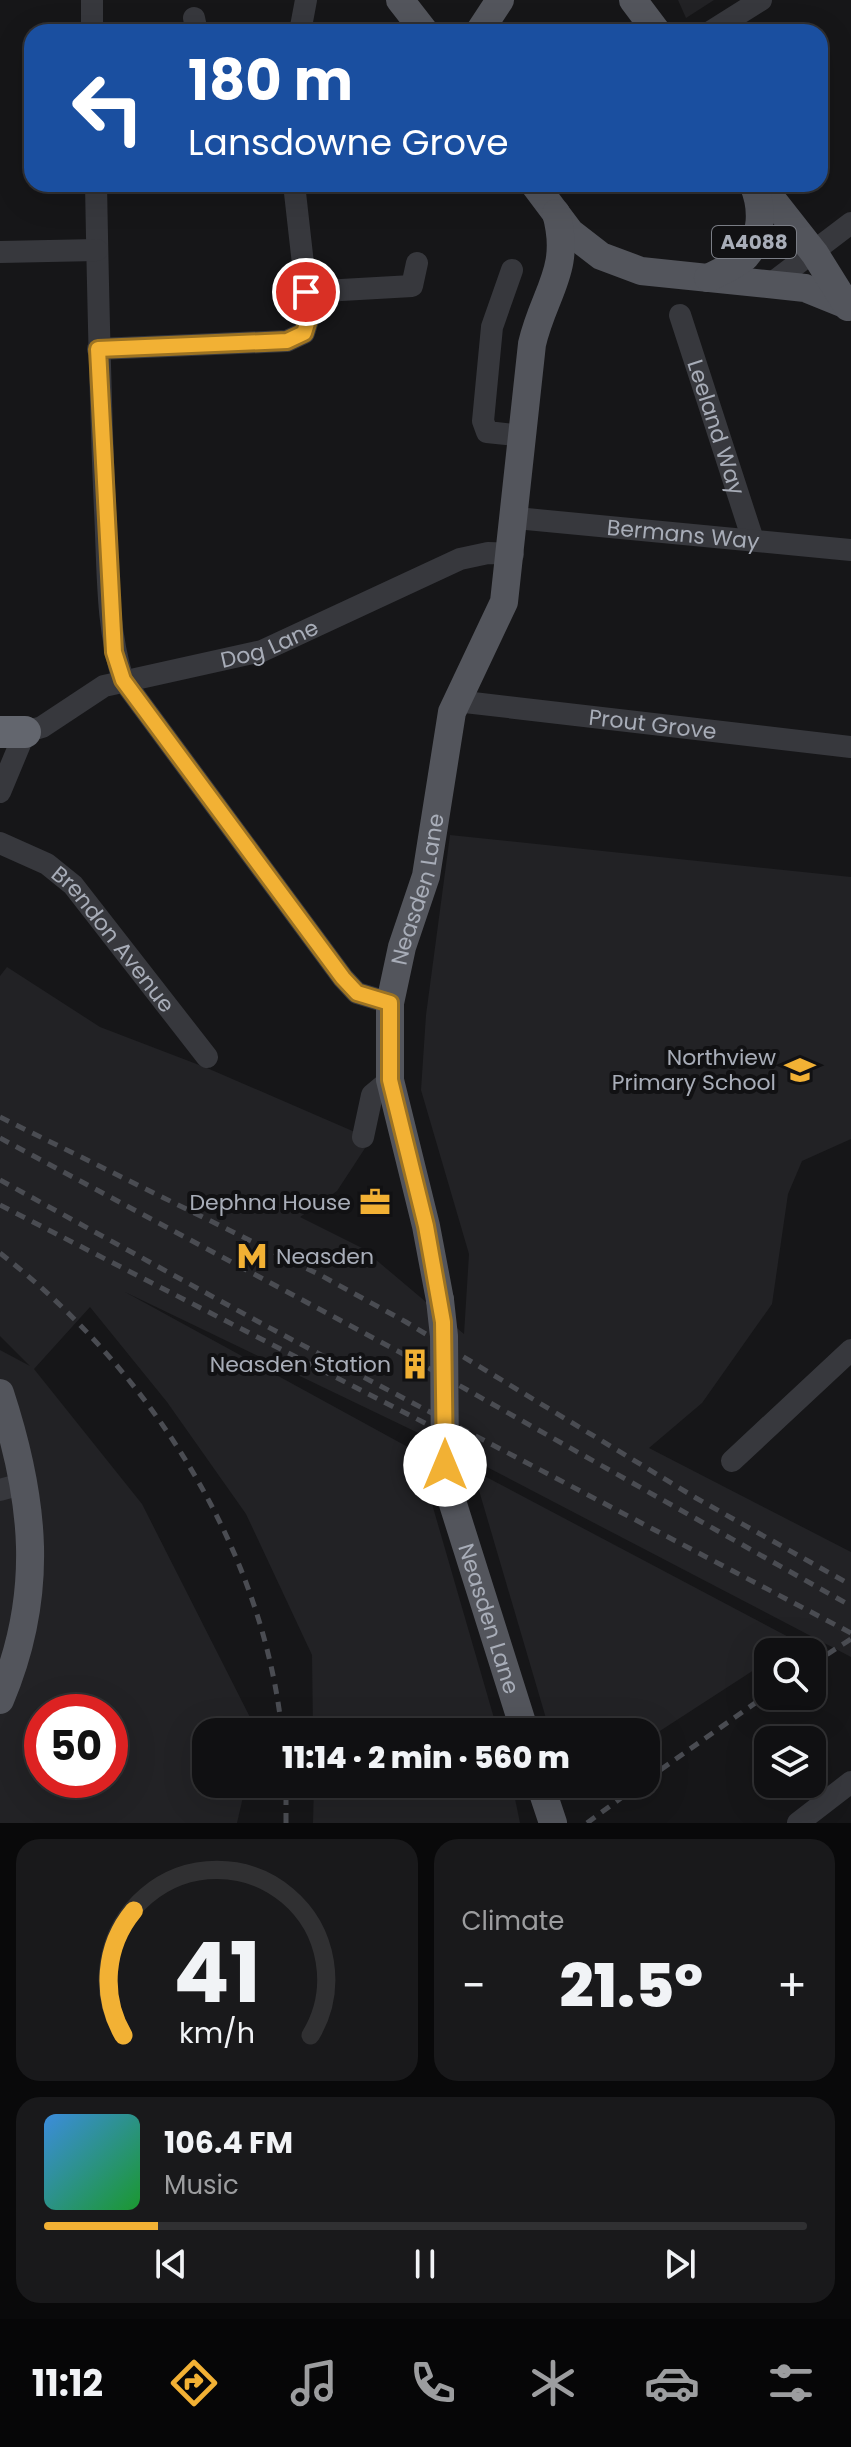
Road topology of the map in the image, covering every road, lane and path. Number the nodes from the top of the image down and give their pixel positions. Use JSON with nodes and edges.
{"nodes":[{"id":1,"x":92,"y":0,"type":"edge"},
{"id":2,"x":306,"y":0,"type":"edge"},
{"id":3,"x":400,"y":0,"type":"edge"},
{"id":4,"x":500,"y":0,"type":"edge"},
{"id":5,"x":633,"y":0,"type":"edge"},
{"id":6,"x":761,"y":0,"type":"edge"},
{"id":7,"x":92,"y":24,"type":"edge"},
{"id":8,"x":302,"y":24,"type":"edge"},
{"id":9,"x":419,"y":24,"type":"edge"},
{"id":10,"x":484,"y":24,"type":"edge"},
{"id":11,"x":651,"y":24,"type":"edge"},
{"id":12,"x":723,"y":24,"type":"edge"},
{"id":13,"x":96,"y":192,"type":"edge"},
{"id":14,"x":295,"y":192,"type":"edge"},
{"id":15,"x":540,"y":192,"type":"edge"},
{"id":16,"x":756,"y":192,"type":"edge"},
{"id":17,"x":766,"y":192,"type":"edge"},
{"id":18,"x":556,"y":213,"type":"junction"},
{"id":19,"x":851,"y":223,"type":"edge"},
{"id":20,"x":97,"y":250,"type":"junction"},
{"id":21,"x":0,"y":252,"type":"edge"},
{"id":22,"x":815,"y":254,"type":"junction"},
{"id":23,"x":417,"y":263,"type":"dead end"},
{"id":24,"x":512,"y":270,"type":"dead end"},
{"id":25,"x":641,"y":271,"type":"junction"},
{"id":26,"x":708,"y":278,"type":"junction"},
{"id":27,"x":772,"y":283,"type":"junction"},
{"id":28,"x":552,"y":288,"type":"junction"},
{"id":29,"x":306,"y":292,"type":"junction"},
{"id":30,"x":849,"y":307,"type":"edge"},
{"id":31,"x":680,"y":315,"type":"dead end"},
{"id":32,"x":98,"y":349,"type":"junction"},
{"id":33,"x":524,"y":436,"type":"junction"},
{"id":34,"x":516,"y":518,"type":"junction"},
{"id":35,"x":753,"y":540,"type":"junction"},
{"id":36,"x":851,"y":550,"type":"edge"},
{"id":37,"x":513,"y":554,"type":"junction"},
{"id":38,"x":123,"y":680,"type":"junction"},
{"id":39,"x":456,"y":701,"type":"junction"},
{"id":40,"x":13,"y":732,"type":"edge"},
{"id":41,"x":851,"y":747,"type":"edge"},
{"id":42,"x":0,"y":792,"type":"edge"},
{"id":43,"x":0,"y":843,"type":"edge"},
{"id":44,"x":390,"y":1003,"type":"junction"},
{"id":45,"x":207,"y":1057,"type":"dead end"},
{"id":46,"x":390,"y":1080,"type":"junction"},
{"id":47,"x":363,"y":1137,"type":"dead end"},
{"id":48,"x":851,"y":1350,"type":"edge"},
{"id":49,"x":0,"y":1393,"type":"edge"},
{"id":50,"x":732,"y":1461,"type":"dead end"},
{"id":51,"x":13,"y":1486,"type":"edge"},
{"id":52,"x":0,"y":1700,"type":"edge"},
{"id":53,"x":521,"y":1718,"type":"edge"},
{"id":54,"x":851,"y":1782,"type":"edge"},
{"id":55,"x":545,"y":1798,"type":"edge"},
{"id":56,"x":553,"y":1823,"type":"edge"},
{"id":57,"x":798,"y":1823,"type":"edge"}],
"edges":[{"from":1,"to":7,"type":"street"},
{"from":2,"to":8,"type":"street"},
{"from":3,"to":9,"type":"main road"},
{"from":4,"to":10,"type":"main road"},
{"from":5,"to":11,"type":"main road"},
{"from":6,"to":12,"type":"street"},
{"from":13,"to":20,"type":"street"},
{"from":14,"to":29,"type":"street"},
{"from":15,"to":18,"type":"main road","number":"A4088"},
{"from":16,"to":26,"type":"main road","number":"A4088"},
{"from":17,"to":22,"type":"main road","number":"A4088"},
{"from":18,"to":25,"type":"main road","number":"A4088"},
{"from":18,"to":28,"type":"main road","name":"Neasden Lane"},
{"from":19,"to":22,"type":"street"},
{"from":20,"to":21,"type":"street"},
{"from":20,"to":32,"type":"street"},
{"from":22,"to":27,"type":"street"},
{"from":22,"to":30,"type":"main road","number":"A4088"},
{"from":23,"to":29,"type":"street"},
{"from":24,"to":33,"type":"street"},
{"from":25,"to":26,"type":"main road","number":"A4088"},
{"from":25,"to":28,"type":"main road"},
{"from":26,"to":27,"type":"main road","number":"A4088"},
{"from":27,"to":30,"type":"main road","number":"A4088"},
{"from":28,"to":33,"type":"main road","name":"Neasden Lane"},
{"from":29,"to":32,"type":"street"},
{"from":31,"to":35,"type":"street","name":"Leeland Way"},
{"from":32,"to":38,"type":"street"},
{"from":33,"to":34,"type":"main road","name":"Neasden Lane"},
{"from":34,"to":35,"type":"street","name":"Bermans Way"},
{"from":34,"to":37,"type":"main road","name":"Neasden Lane"},
{"from":35,"to":36,"type":"street","name":"Bermans Way"},
{"from":37,"to":38,"type":"street","name":"Dog Lane"},
{"from":37,"to":39,"type":"main road","name":"Neasden Lane"},
{"from":38,"to":40,"type":"street","name":"Dog Lane"},
{"from":38,"to":44,"type":"street"},
{"from":39,"to":41,"type":"street","name":"Prout Grove"},
{"from":39,"to":44,"type":"main road","name":"Neasden Lane"},
{"from":40,"to":42,"type":"street"},
{"from":43,"to":45,"type":"street","name":"Brendon Avenue"},
{"from":44,"to":46,"type":"main road","name":"Neasden Lane"},
{"from":46,"to":47,"type":"street"},
{"from":46,"to":53,"type":"main road","name":"Neasden Lane","bridge":true},
{"from":48,"to":50,"type":"street"},
{"from":49,"to":51,"type":"main road"},
{"from":51,"to":52,"type":"main road"},
{"from":54,"to":57,"type":"street"},
{"from":55,"to":56,"type":"main road"}]}
